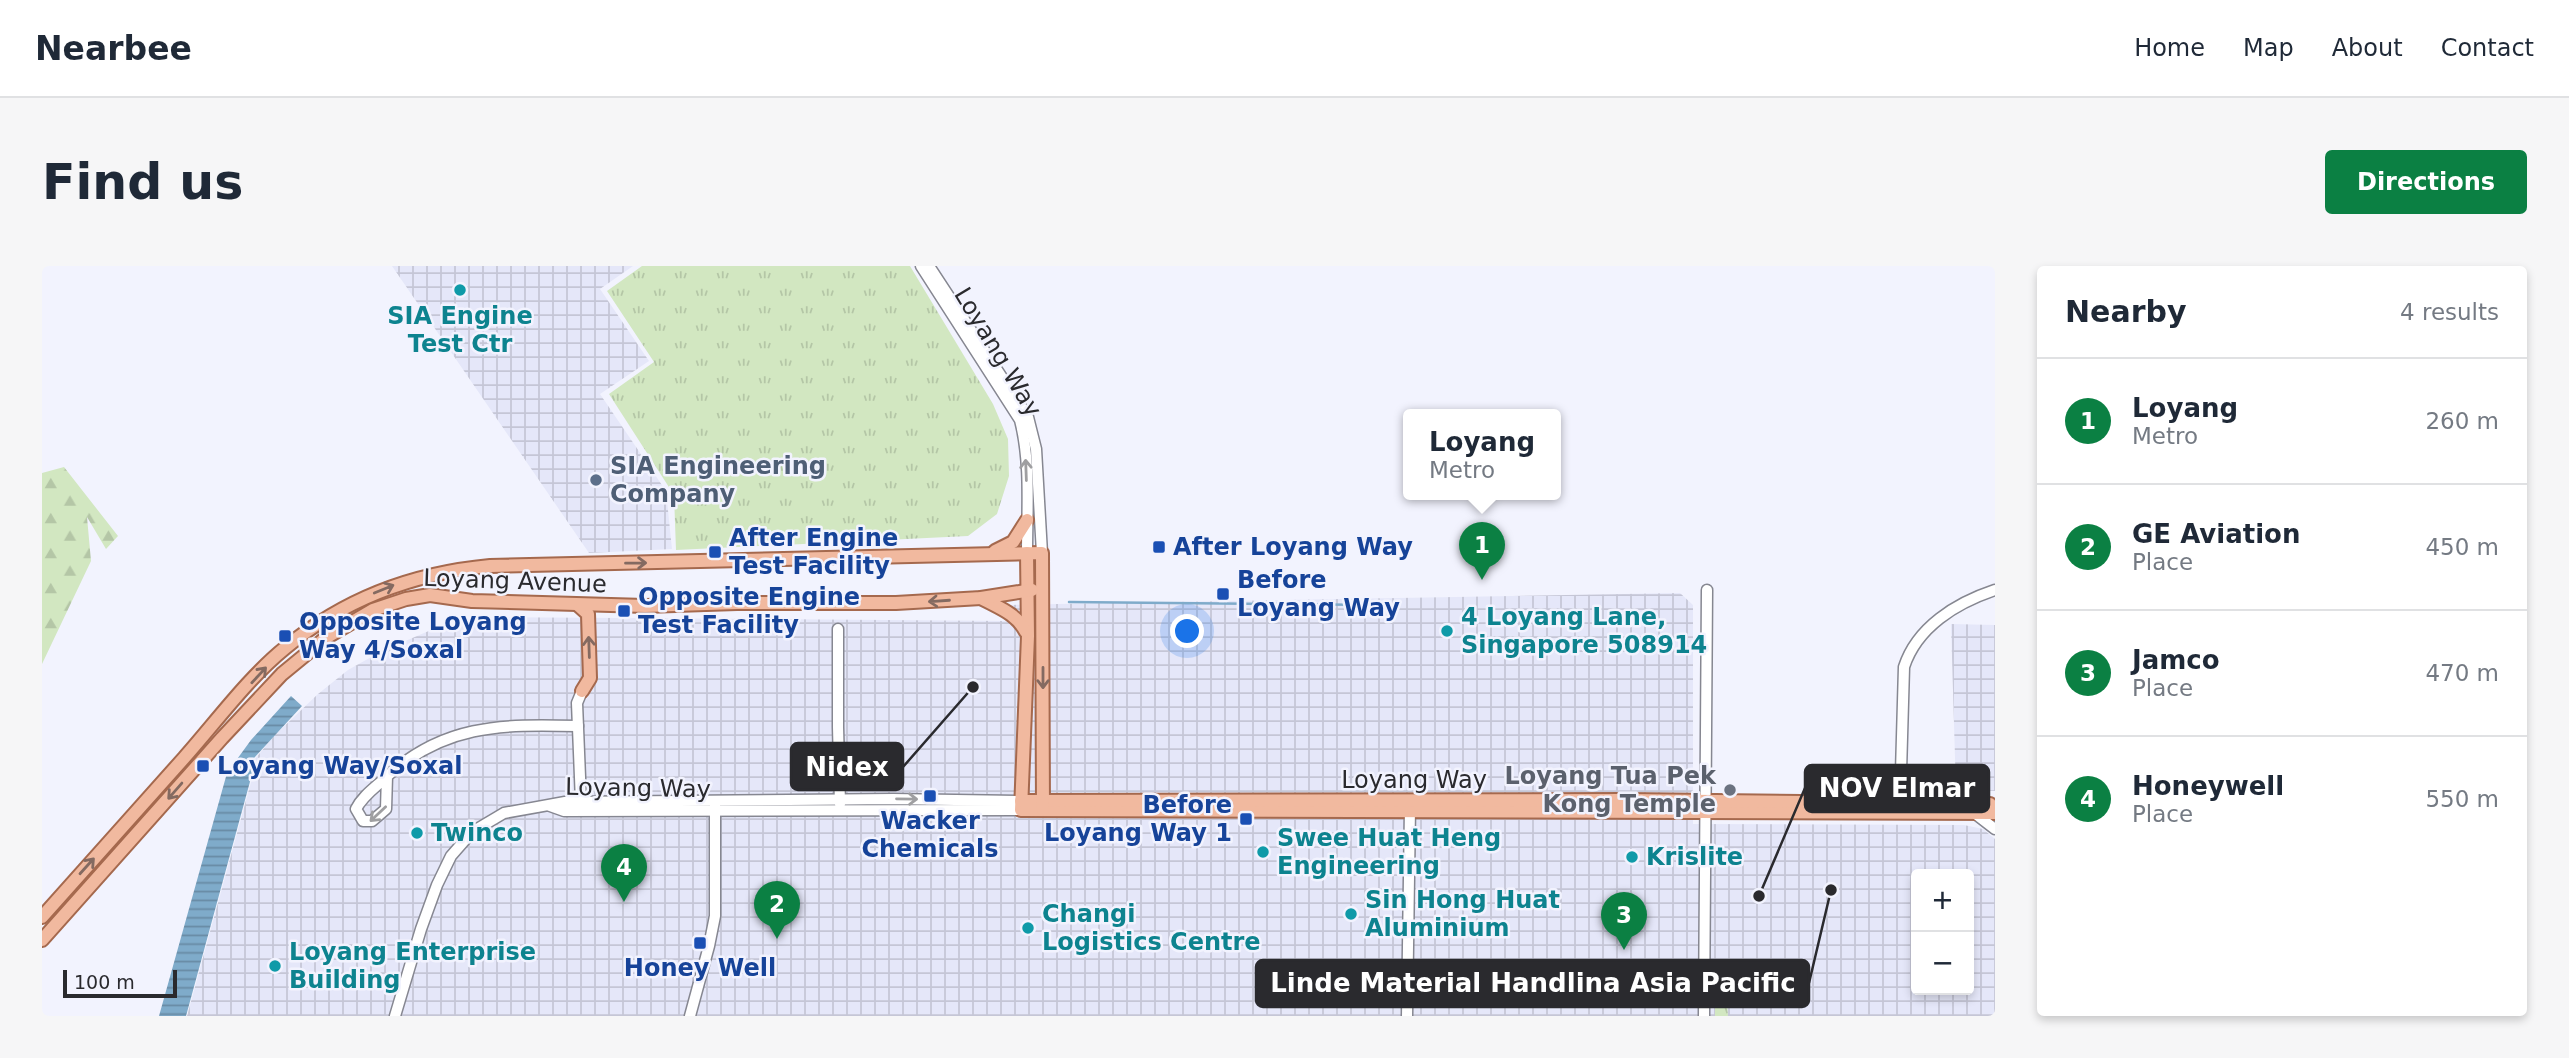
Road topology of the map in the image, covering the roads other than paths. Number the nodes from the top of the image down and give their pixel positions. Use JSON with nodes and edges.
{"nodes":[{"id":1,"x":920,"y":266,"type":"edge"},
{"id":2,"x":929,"y":266,"type":"edge"},
{"id":3,"x":1027,"y":520,"type":"junction"},
{"id":4,"x":988,"y":553,"type":"junction"},
{"id":5,"x":1027,"y":553,"type":"junction"},
{"id":6,"x":1042,"y":553,"type":"junction"},
{"id":7,"x":1042,"y":588,"type":"junction"},
{"id":8,"x":1026,"y":590,"type":"junction"},
{"id":9,"x":1707,"y":590,"type":"dead end"},
{"id":10,"x":1995,"y":592,"type":"edge"},
{"id":11,"x":981,"y":598,"type":"junction"},
{"id":12,"x":578,"y":606,"type":"junction"},
{"id":13,"x":838,"y":629,"type":"dead end"},
{"id":14,"x":1028,"y":636,"type":"junction"},
{"id":15,"x":582,"y":691,"type":"joint"},
{"id":16,"x":578,"y":726,"type":"junction"},
{"id":17,"x":387,"y":776,"type":"junction"},
{"id":18,"x":1901,"y":782,"type":"junction"},
{"id":19,"x":839,"y":800,"type":"junction"},
{"id":20,"x":581,"y":802,"type":"junction"},
{"id":21,"x":1881,"y":802,"type":"junction"},
{"id":22,"x":715,"y":805,"type":"junction"},
{"id":23,"x":1021,"y":805,"type":"junction"},
{"id":24,"x":1043,"y":805,"type":"junction"},
{"id":25,"x":1995,"y":805,"type":"edge"},
{"id":26,"x":548,"y":806,"type":"junction"},
{"id":27,"x":1410,"y":806,"type":"junction"},
{"id":28,"x":1704,"y":806,"type":"junction"},
{"id":29,"x":1900,"y":807,"type":"junction"},
{"id":30,"x":570,"y":810,"type":"junction"},
{"id":31,"x":590,"y":810,"type":"junction"},
{"id":32,"x":846,"y":810,"type":"junction"},
{"id":33,"x":1973,"y":812,"type":"junction"},
{"id":34,"x":1995,"y":813,"type":"edge"},
{"id":35,"x":1995,"y":829,"type":"edge"},
{"id":36,"x":42,"y":917,"type":"edge"},
{"id":37,"x":42,"y":940,"type":"edge"},
{"id":38,"x":395,"y":1016,"type":"edge"},
{"id":39,"x":690,"y":1016,"type":"edge"},
{"id":40,"x":1407,"y":1016,"type":"edge"},
{"id":41,"x":1704,"y":1016,"type":"edge"}],
"edges":[{"from":3,"to":1,"type":"street","name":"Loyang Way","one_way":true},
{"from":2,"to":6,"type":"street","name":"Loyang Way"},
{"from":3,"to":4,"type":"main road"},
{"from":3,"to":5,"type":"street","name":"Loyang Way"},
{"from":4,"to":5,"type":"main road","name":"Loyang Avenue"},
{"from":36,"to":4,"type":"main road","name":"Loyang Avenue","one_way":true},
{"from":5,"to":6,"type":"main road","name":"Loyang Avenue"},
{"from":5,"to":8,"type":"main road","name":"Loyang Way"},
{"from":6,"to":7,"type":"main road","name":"Loyang Way"},
{"from":7,"to":8,"type":"main road","name":"Loyang Avenue"},
{"from":7,"to":24,"type":"main road","name":"Loyang Way","one_way":true},
{"from":8,"to":11,"type":"main road","name":"Loyang Avenue"},
{"from":8,"to":14,"type":"main road","name":"Loyang Way"},
{"from":9,"to":28,"type":"street"},
{"from":10,"to":18,"type":"street"},
{"from":11,"to":12,"type":"main road","name":"Loyang Avenue","one_way":true},
{"from":11,"to":14,"type":"main road"},
{"from":15,"to":12,"type":"main road","one_way":true},
{"from":12,"to":37,"type":"main road","name":"Loyang Avenue","one_way":true},
{"from":13,"to":19,"type":"street"},
{"from":14,"to":23,"type":"main road","name":"Loyang Way"},
{"from":15,"to":16,"type":"street"},
{"from":16,"to":17,"type":"street"},
{"from":16,"to":20,"type":"street"},
{"from":17,"to":17,"type":"street","one_way":true},
{"from":18,"to":21,"type":"street"},
{"from":18,"to":29,"type":"street"},
{"from":19,"to":22,"type":"street","name":"Loyang Way"},
{"from":19,"to":23,"type":"street","name":"Loyang Way","one_way":true},
{"from":19,"to":32,"type":"street"},
{"from":20,"to":22,"type":"street","name":"Loyang Way"},
{"from":20,"to":26,"type":"street","name":"Loyang Way"},
{"from":20,"to":30,"type":"street"},
{"from":20,"to":31,"type":"street"},
{"from":21,"to":28,"type":"main road","name":"Loyang Way"},
{"from":21,"to":29,"type":"main road","name":"Loyang Way"},
{"from":22,"to":31,"type":"street","name":"Loyang Way"},
{"from":22,"to":32,"type":"street","name":"Loyang Way"},
{"from":22,"to":39,"type":"street"},
{"from":23,"to":24,"type":"main road","name":"Loyang Way"},
{"from":23,"to":32,"type":"street","name":"Loyang Way"},
{"from":24,"to":27,"type":"main road","name":"Loyang Way"},
{"from":25,"to":29,"type":"main road","name":"Loyang Way"},
{"from":26,"to":30,"type":"street","name":"Loyang Way"},
{"from":26,"to":38,"type":"street","name":"Loyang Way"},
{"from":27,"to":28,"type":"main road","name":"Loyang Way"},
{"from":27,"to":40,"type":"street"},
{"from":28,"to":29,"type":"main road","name":"Loyang Way"},
{"from":28,"to":41,"type":"street"},
{"from":29,"to":33,"type":"main road","name":"Loyang Way"},
{"from":30,"to":31,"type":"street","name":"Loyang Way"},
{"from":33,"to":34,"type":"main road","name":"Loyang Way"},
{"from":33,"to":35,"type":"street"}]}
